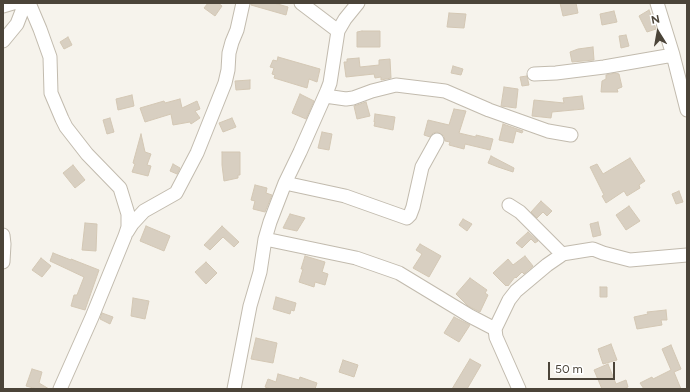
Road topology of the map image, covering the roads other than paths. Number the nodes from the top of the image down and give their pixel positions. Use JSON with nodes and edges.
{"nodes":[{"id":1,"x":13,"y":3,"type":"edge"},
{"id":2,"x":22,"y":3,"type":"edge"},
{"id":3,"x":29,"y":3,"type":"edge"},
{"id":4,"x":243,"y":3,"type":"edge"},
{"id":5,"x":301,"y":3,"type":"edge"},
{"id":6,"x":358,"y":3,"type":"edge"},
{"id":7,"x":656,"y":3,"type":"edge"},
{"id":8,"x":3,"y":6,"type":"edge"},
{"id":9,"x":338,"y":31,"type":"junction"},
{"id":10,"x":3,"y":41,"type":"edge"},
{"id":11,"x":673,"y":55,"type":"junction"},
{"id":12,"x":534,"y":74,"type":"dead end"},
{"id":13,"x":325,"y":96,"type":"junction"},
{"id":14,"x":687,"y":106,"type":"edge"},
{"id":15,"x":572,"y":135,"type":"dead end"},
{"id":16,"x":437,"y":140,"type":"dead end"},
{"id":17,"x":285,"y":183,"type":"junction"},
{"id":18,"x":509,"y":205,"type":"dead end"},
{"id":19,"x":3,"y":235,"type":"edge"},
{"id":20,"x":125,"y":236,"type":"junction"},
{"id":21,"x":265,"y":239,"type":"junction"},
{"id":22,"x":563,"y":254,"type":"junction"},
{"id":23,"x":687,"y":255,"type":"edge"},
{"id":24,"x":3,"y":262,"type":"edge"},
{"id":25,"x":495,"y":329,"type":"junction"},
{"id":26,"x":60,"y":389,"type":"edge"},
{"id":27,"x":234,"y":389,"type":"edge"},
{"id":28,"x":519,"y":389,"type":"edge"}],
"edges":[{"from":1,"to":8,"type":"street"},
{"from":2,"to":10,"type":"street"},
{"from":3,"to":20,"type":"street"},
{"from":4,"to":20,"type":"street"},
{"from":5,"to":9,"type":"street"},
{"from":6,"to":9,"type":"street"},
{"from":7,"to":11,"type":"street"},
{"from":9,"to":13,"type":"street"},
{"from":11,"to":12,"type":"street"},
{"from":11,"to":14,"type":"street"},
{"from":13,"to":15,"type":"street"},
{"from":13,"to":17,"type":"street"},
{"from":16,"to":17,"type":"street"},
{"from":17,"to":21,"type":"street"},
{"from":18,"to":22,"type":"street"},
{"from":19,"to":24,"type":"street"},
{"from":20,"to":26,"type":"street"},
{"from":21,"to":25,"type":"street"},
{"from":21,"to":27,"type":"street"},
{"from":22,"to":23,"type":"street"},
{"from":22,"to":25,"type":"street"},
{"from":25,"to":28,"type":"street"}]}
